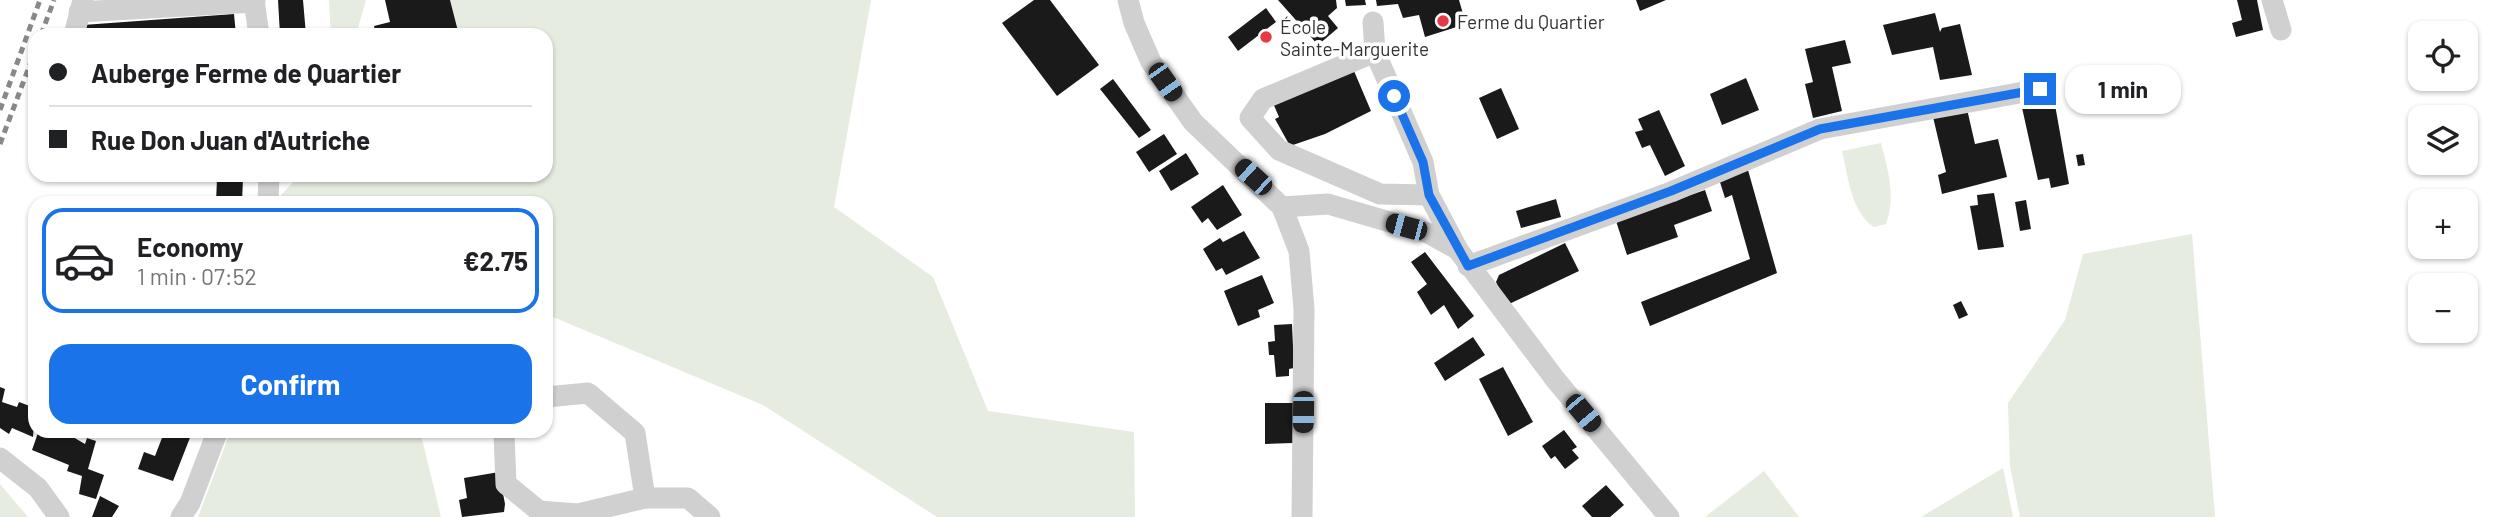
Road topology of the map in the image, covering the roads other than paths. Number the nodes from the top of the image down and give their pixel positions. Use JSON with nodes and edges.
{"nodes":[{"id":1,"x":1128,"y":0,"type":"edge"},
{"id":2,"x":2272,"y":0,"type":"edge"},
{"id":3,"x":255,"y":1,"type":"edge"},
{"id":4,"x":81,"y":6,"type":"edge"},
{"id":5,"x":1373,"y":22,"type":"dead end"},
{"id":6,"x":76,"y":28,"type":"edge"},
{"id":7,"x":258,"y":28,"type":"edge"},
{"id":8,"x":2281,"y":30,"type":"dead end"},
{"id":9,"x":1375,"y":52,"type":"junction"},
{"id":10,"x":2040,"y":89,"type":"dead end"},
{"id":11,"x":1429,"y":195,"type":"junction"},
{"id":12,"x":1282,"y":207,"type":"junction"},
{"id":13,"x":1463,"y":258,"type":"junction"},
{"id":14,"x":553,"y":396,"type":"edge"},
{"id":15,"x":215,"y":438,"type":"edge"},
{"id":16,"x":504,"y":438,"type":"edge"},
{"id":17,"x":0,"y":458,"type":"edge"},
{"id":18,"x":645,"y":498,"type":"junction"},
{"id":19,"x":187,"y":512,"type":"edge"},
{"id":20,"x":59,"y":517,"type":"edge"},
{"id":21,"x":710,"y":517,"type":"edge"},
{"id":22,"x":1302,"y":517,"type":"edge"},
{"id":23,"x":1669,"y":517,"type":"edge"}],
"edges":[{"from":1,"to":12,"type":"street"},
{"from":2,"to":8,"type":"street"},
{"from":3,"to":4,"type":"street"},
{"from":3,"to":7,"type":"street"},
{"from":4,"to":6,"type":"street"},
{"from":5,"to":9,"type":"street"},
{"from":9,"to":11,"type":"street"},
{"from":9,"to":11,"type":"street"},
{"from":10,"to":13,"type":"street"},
{"from":11,"to":13,"type":"street"},
{"from":12,"to":13,"type":"street"},
{"from":12,"to":22,"type":"street"},
{"from":13,"to":23,"type":"street"},
{"from":14,"to":18,"type":"street"},
{"from":15,"to":19,"type":"street"},
{"from":16,"to":18,"type":"street"},
{"from":17,"to":20,"type":"street"},
{"from":18,"to":21,"type":"street"}]}
